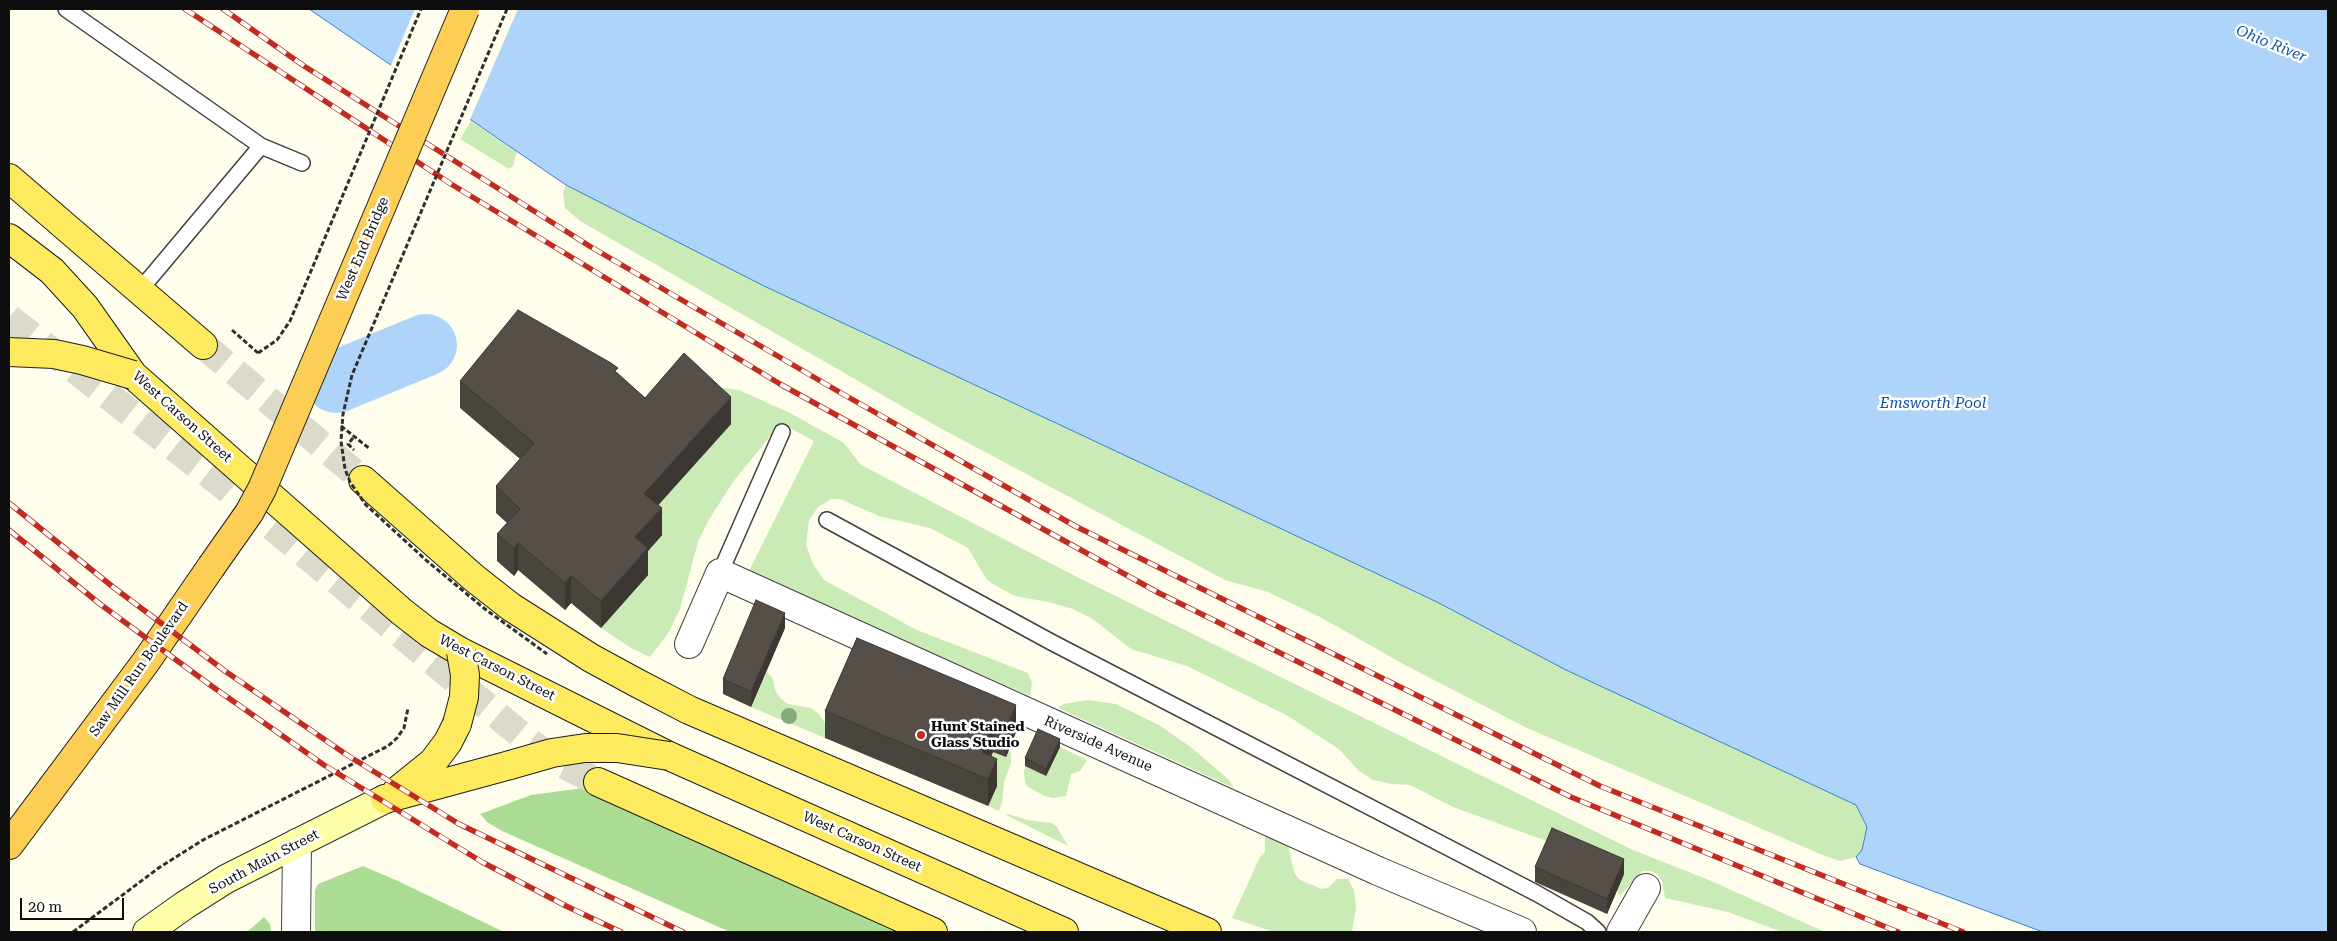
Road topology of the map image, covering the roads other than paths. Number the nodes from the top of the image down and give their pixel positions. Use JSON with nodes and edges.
{"nodes":[{"id":1,"x":66,"y":9,"type":"edge"},
{"id":2,"x":465,"y":9,"type":"edge"},
{"id":3,"x":261,"y":146,"type":"junction"},
{"id":4,"x":302,"y":163,"type":"dead end"},
{"id":5,"x":9,"y":178,"type":"edge"},
{"id":6,"x":9,"y":238,"type":"edge"},
{"id":7,"x":140,"y":290,"type":"junction"},
{"id":8,"x":204,"y":345,"type":"tunnel mouth"},
{"id":9,"x":9,"y":352,"type":"edge"},
{"id":10,"x":132,"y":374,"type":"junction"},
{"id":11,"x":782,"y":432,"type":"dead end"},
{"id":12,"x":363,"y":480,"type":"tunnel mouth"},
{"id":13,"x":262,"y":489,"type":"junction"},
{"id":14,"x":827,"y":520,"type":"dead end"},
{"id":15,"x":720,"y":573,"type":"junction"},
{"id":16,"x":689,"y":644,"type":"dead end"},
{"id":17,"x":461,"y":652,"type":"junction"},
{"id":18,"x":668,"y":756,"type":"junction"},
{"id":19,"x":598,"y":782,"type":"tunnel mouth"},
{"id":20,"x":385,"y":799,"type":"junction"},
{"id":21,"x":297,"y":843,"type":"junction"},
{"id":22,"x":9,"y":845,"type":"edge"},
{"id":23,"x":1646,"y":888,"type":"dead end"},
{"id":24,"x":147,"y":932,"type":"edge"},
{"id":25,"x":296,"y":932,"type":"edge"},
{"id":26,"x":933,"y":932,"type":"edge"},
{"id":27,"x":1064,"y":932,"type":"edge"},
{"id":28,"x":1207,"y":932,"type":"edge"},
{"id":29,"x":1522,"y":932,"type":"edge"},
{"id":30,"x":1598,"y":932,"type":"edge"},
{"id":31,"x":1621,"y":932,"type":"edge"}],
"edges":[{"from":1,"to":3,"type":"lane"},
{"from":2,"to":13,"type":"highway","name":"West End Bridge","bridge":true},
{"from":3,"to":4,"type":"lane"},
{"from":3,"to":7,"type":"lane"},
{"from":5,"to":7,"type":"main road"},
{"from":6,"to":10,"type":"main road","name":"West Carson Street"},
{"from":7,"to":8,"type":"main road"},
{"from":9,"to":10,"type":"main road","bridge":true},
{"from":10,"to":13,"type":"main road","name":"West Carson Street"},
{"from":11,"to":15,"type":"lane"},
{"from":12,"to":28,"type":"main road"},
{"from":13,"to":17,"type":"main road","name":"West Carson Street"},
{"from":13,"to":22,"type":"highway","name":"Saw Mill Run Boulevard","bridge":true},
{"from":14,"to":30,"type":"lane"},
{"from":15,"to":16,"type":"street"},
{"from":15,"to":29,"type":"street","name":"Riverside Avenue"},
{"from":17,"to":18,"type":"main road","name":"West Carson Street","bridge":true},
{"from":17,"to":20,"type":"main road","bridge":true},
{"from":18,"to":20,"type":"main road","bridge":true},
{"from":18,"to":27,"type":"main road","name":"West Carson Street"},
{"from":19,"to":26,"type":"main road"},
{"from":20,"to":21,"type":"main road","name":"South Main Street"},
{"from":21,"to":24,"type":"main road","name":"South Main Street"},
{"from":21,"to":25,"type":"street"},
{"from":23,"to":31,"type":"street"}]}
